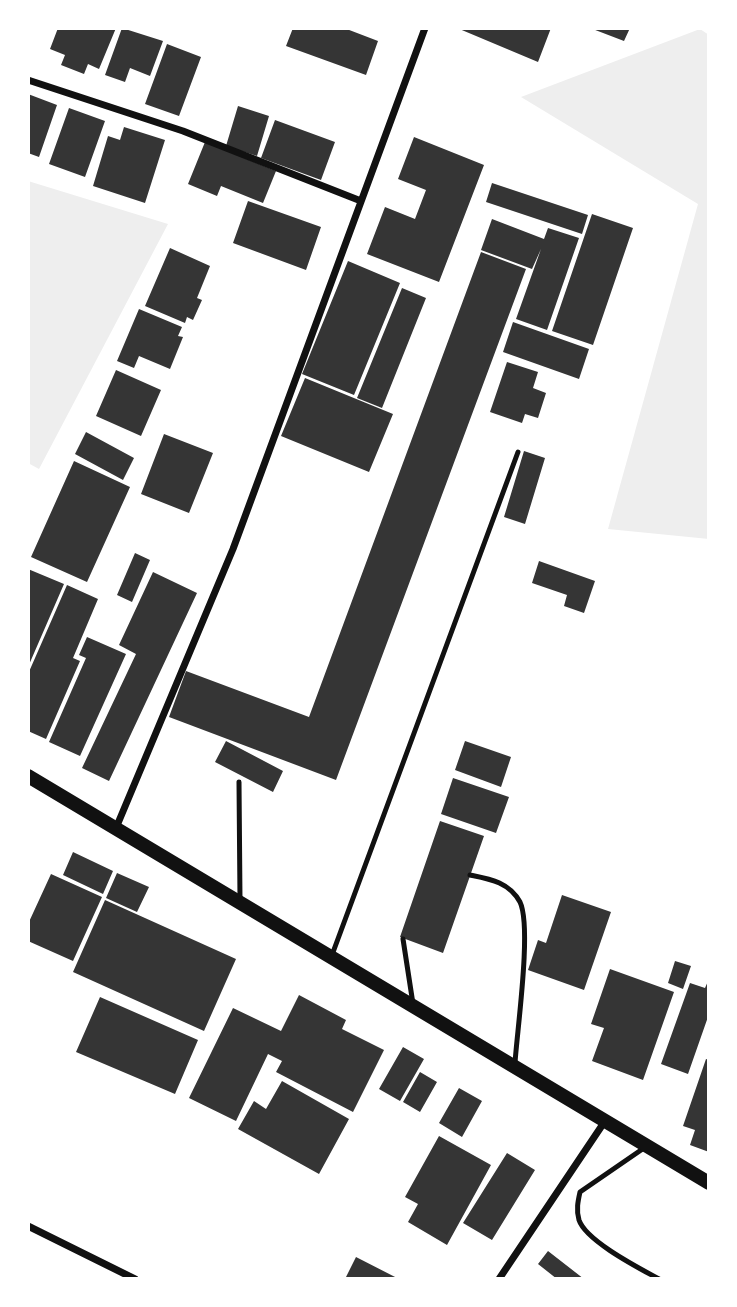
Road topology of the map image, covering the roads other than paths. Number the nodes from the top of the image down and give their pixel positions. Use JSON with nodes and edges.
{"nodes":[{"id":1,"x":425,"y":28,"type":"edge"},
{"id":2,"x":28,"y":80,"type":"edge"},
{"id":3,"x":361,"y":201,"type":"junction"},
{"id":4,"x":518,"y":452,"type":"dead end"},
{"id":5,"x":28,"y":776,"type":"edge"},
{"id":6,"x":239,"y":782,"type":"dead end"},
{"id":7,"x":116,"y":829,"type":"junction"},
{"id":8,"x":470,"y":875,"type":"dead end"},
{"id":9,"x":240,"y":903,"type":"junction"},
{"id":10,"x":403,"y":939,"type":"dead end"},
{"id":11,"x":331,"y":958,"type":"junction"},
{"id":12,"x":414,"y":1007,"type":"junction"},
{"id":13,"x":514,"y":1068,"type":"junction"},
{"id":14,"x":605,"y":1121,"type":"junction"},
{"id":15,"x":647,"y":1146,"type":"junction"},
{"id":16,"x":709,"y":1183,"type":"edge"},
{"id":17,"x":28,"y":1226,"type":"edge"},
{"id":18,"x":135,"y":1279,"type":"edge"},
{"id":19,"x":499,"y":1279,"type":"edge"},
{"id":20,"x":659,"y":1279,"type":"edge"}],
"edges":[{"from":1,"to":3,"type":"street"},
{"from":2,"to":3,"type":"street"},
{"from":3,"to":7,"type":"street"},
{"from":4,"to":11,"type":"lane"},
{"from":5,"to":7,"type":"main road"},
{"from":6,"to":9,"type":"lane"},
{"from":7,"to":9,"type":"main road"},
{"from":8,"to":13,"type":"lane"},
{"from":9,"to":11,"type":"main road"},
{"from":10,"to":12,"type":"lane"},
{"from":11,"to":12,"type":"main road"},
{"from":12,"to":13,"type":"main road"},
{"from":13,"to":14,"type":"main road"},
{"from":14,"to":15,"type":"main road"},
{"from":14,"to":19,"type":"street"},
{"from":15,"to":16,"type":"main road"},
{"from":15,"to":20,"type":"lane"},
{"from":17,"to":18,"type":"street"}]}
